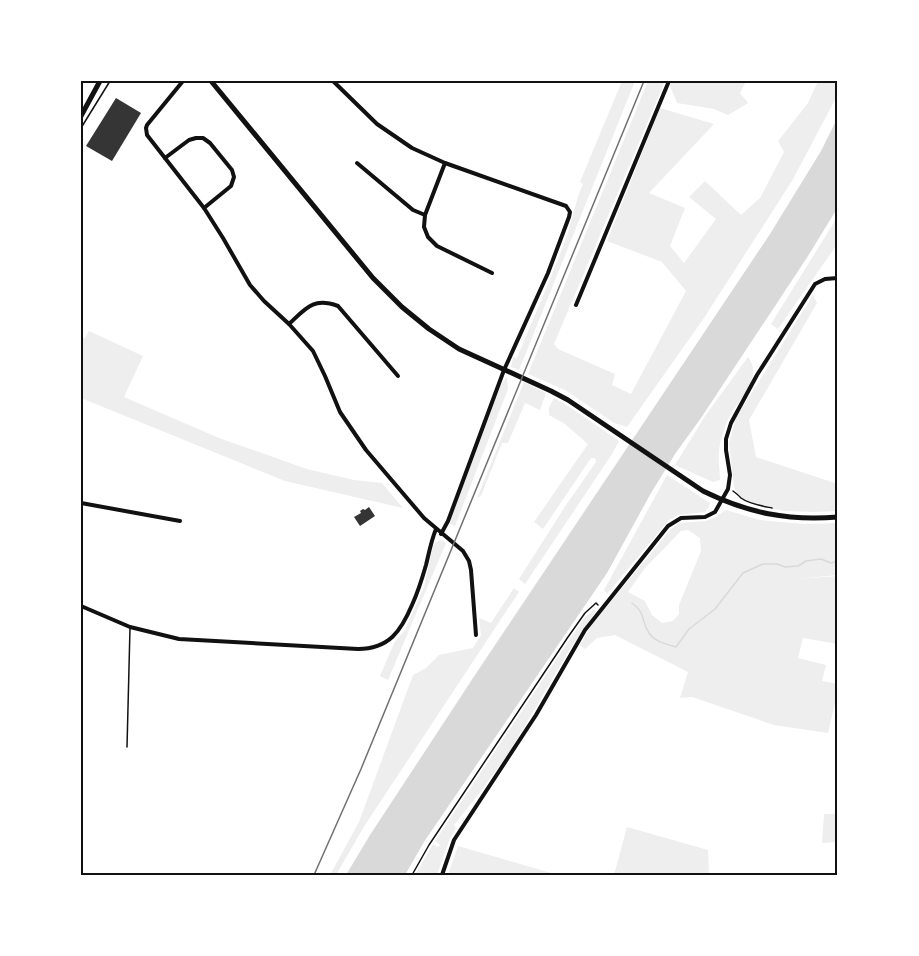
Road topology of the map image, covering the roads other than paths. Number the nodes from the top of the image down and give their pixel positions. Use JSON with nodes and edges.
{"nodes":[{"id":1,"x":100,"y":81,"type":"edge"},
{"id":2,"x":183,"y":81,"type":"edge"},
{"id":3,"x":211,"y":81,"type":"edge"},
{"id":4,"x":333,"y":81,"type":"edge"},
{"id":5,"x":669,"y":81,"type":"edge"},
{"id":6,"x":81,"y":116,"type":"edge"},
{"id":7,"x":165,"y":158,"type":"junction"},
{"id":8,"x":357,"y":163,"type":"dead end"},
{"id":9,"x":445,"y":163,"type":"junction"},
{"id":10,"x":204,"y":208,"type":"junction"},
{"id":11,"x":425,"y":215,"type":"junction"},
{"id":12,"x":492,"y":273,"type":"dead end"},
{"id":13,"x":838,"y":278,"type":"edge"},
{"id":14,"x":576,"y":305,"type":"dead end"},
{"id":15,"x":288,"y":324,"type":"junction"},
{"id":16,"x":504,"y":370,"type":"junction"},
{"id":17,"x":398,"y":376,"type":"dead end"},
{"id":18,"x":723,"y":500,"type":"junction"},
{"id":19,"x":81,"y":503,"type":"edge"},
{"id":20,"x":838,"y":517,"type":"edge"},
{"id":21,"x":180,"y":522,"type":"dead end"},
{"id":22,"x":435,"y":529,"type":"junction"},
{"id":23,"x":441,"y":534,"type":"junction"},
{"id":24,"x":81,"y":606,"type":"edge"},
{"id":25,"x":130,"y":627,"type":"junction"},
{"id":26,"x":476,"y":635,"type":"dead end"},
{"id":27,"x":127,"y":747,"type":"dead end"},
{"id":28,"x":442,"y":875,"type":"edge"}],
"edges":[{"from":1,"to":6,"type":"main road"},
{"from":2,"to":7,"type":"street"},
{"from":3,"to":16,"type":"main road"},
{"from":4,"to":9,"type":"street"},
{"from":5,"to":14,"type":"street"},
{"from":7,"to":10,"type":"street"},
{"from":7,"to":10,"type":"street"},
{"from":8,"to":11,"type":"street"},
{"from":9,"to":11,"type":"street"},
{"from":9,"to":16,"type":"street"},
{"from":10,"to":15,"type":"street"},
{"from":11,"to":12,"type":"street"},
{"from":13,"to":18,"type":"street"},
{"from":15,"to":17,"type":"street"},
{"from":15,"to":22,"type":"street"},
{"from":16,"to":18,"type":"main road"},
{"from":16,"to":23,"type":"street"},
{"from":18,"to":20,"type":"main road"},
{"from":18,"to":28,"type":"street"},
{"from":19,"to":21,"type":"street"},
{"from":22,"to":23,"type":"street"},
{"from":22,"to":25,"type":"street"},
{"from":23,"to":26,"type":"street"},
{"from":24,"to":25,"type":"street"},
{"from":25,"to":27,"type":"lane"}]}
